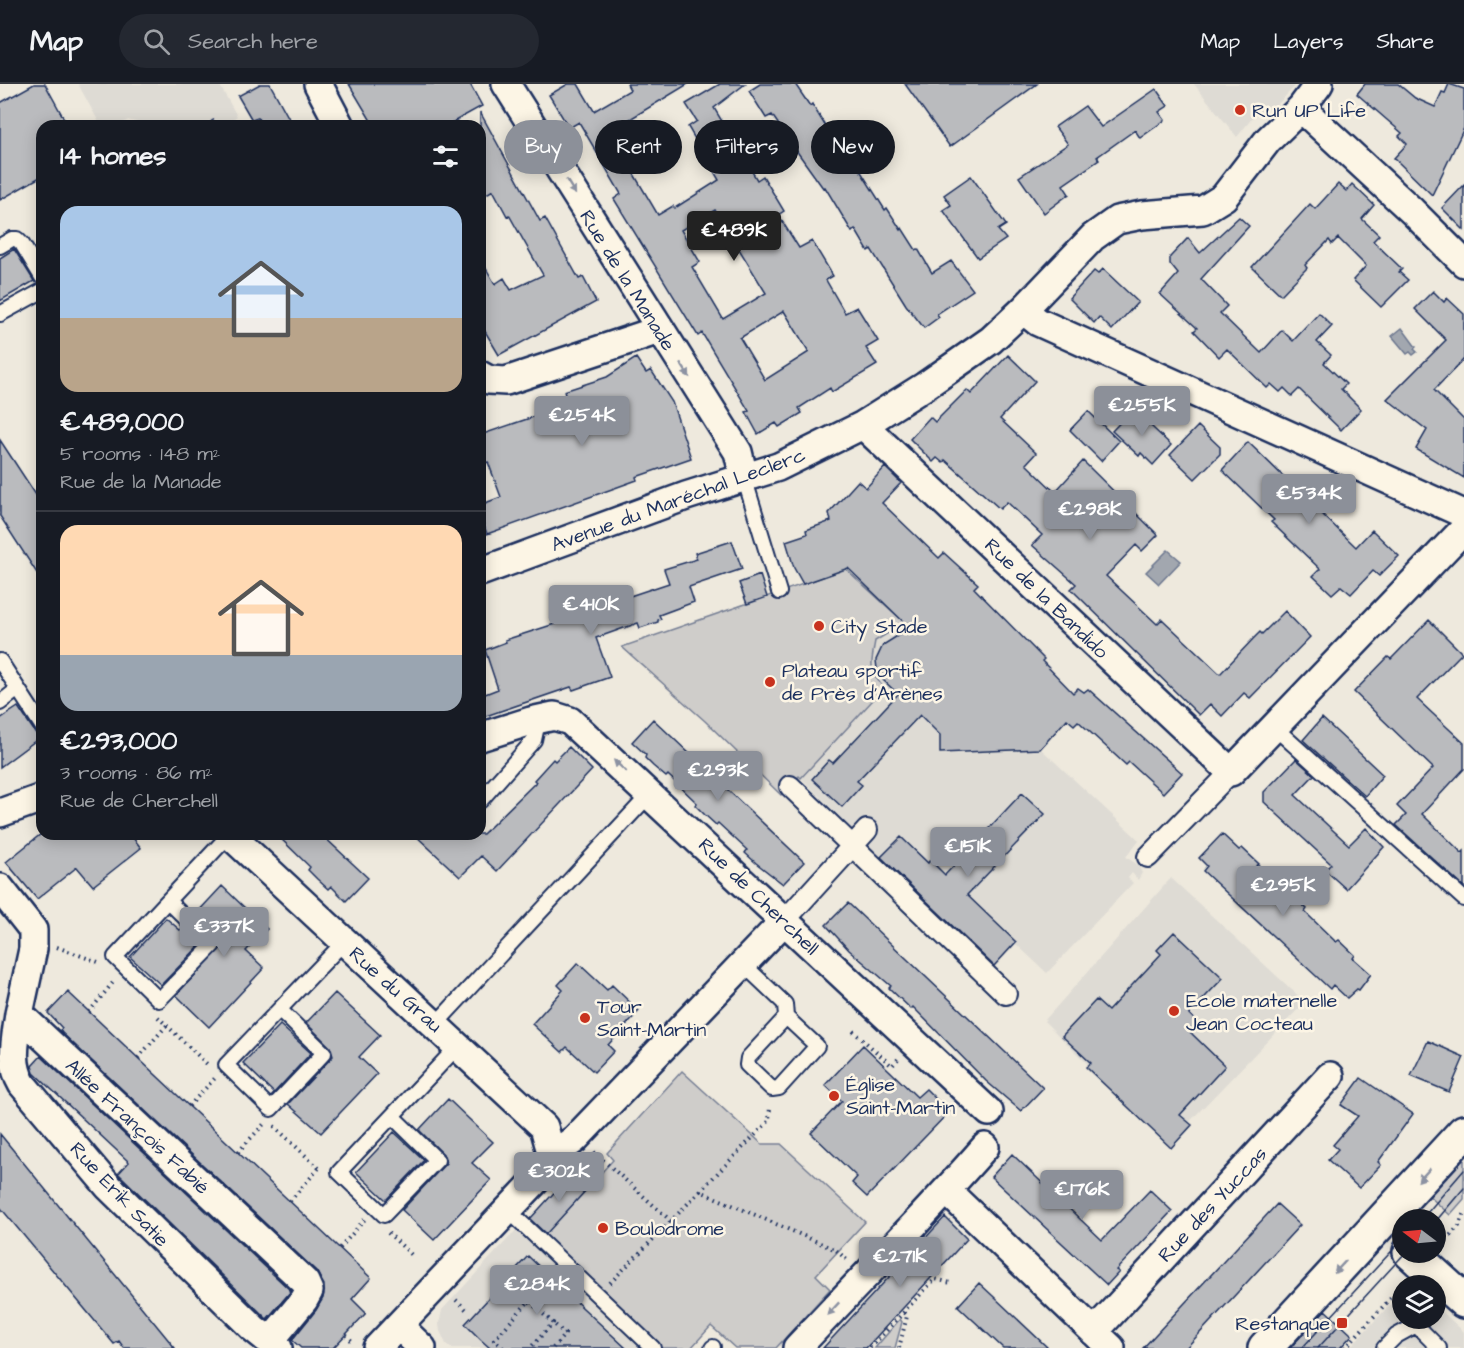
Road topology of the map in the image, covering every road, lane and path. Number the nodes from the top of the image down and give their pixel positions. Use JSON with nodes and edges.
{"nodes":[{"id":1,"x":318,"y":84,"type":"edge"},
{"id":2,"x":506,"y":84,"type":"edge"},
{"id":3,"x":1319,"y":84,"type":"edge"},
{"id":4,"x":1301,"y":108,"type":"junction"},
{"id":5,"x":337,"y":120,"type":"edge"},
{"id":6,"x":0,"y":246,"type":"edge"},
{"id":7,"x":1464,"y":263,"type":"edge"},
{"id":8,"x":36,"y":267,"type":"edge"},
{"id":9,"x":36,"y":294,"type":"edge"},
{"id":10,"x":1023,"y":310,"type":"junction"},
{"id":11,"x":0,"y":314,"type":"edge"},
{"id":12,"x":660,"y":330,"type":"junction"},
{"id":13,"x":486,"y":378,"type":"edge"},
{"id":14,"x":863,"y":425,"type":"junction"},
{"id":15,"x":744,"y":477,"type":"junction"},
{"id":16,"x":1464,"y":514,"type":"edge"},
{"id":17,"x":1464,"y":529,"type":"edge"},
{"id":18,"x":486,"y":570,"type":"edge"},
{"id":19,"x":779,"y":592,"type":"dead end"},
{"id":20,"x":0,"y":661,"type":"edge"},
{"id":21,"x":18,"y":689,"type":"junction"},
{"id":22,"x":0,"y":703,"type":"edge"},
{"id":23,"x":36,"y":717,"type":"edge"},
{"id":24,"x":531,"y":721,"type":"junction"},
{"id":25,"x":1274,"y":727,"type":"junction"},
{"id":26,"x":486,"y":735,"type":"edge"},
{"id":27,"x":1231,"y":772,"type":"junction"},
{"id":28,"x":790,"y":786,"type":"dead end"},
{"id":29,"x":486,"y":794,"type":"edge"},
{"id":30,"x":650,"y":794,"type":"junction"},
{"id":31,"x":36,"y":800,"type":"edge"},
{"id":32,"x":0,"y":813,"type":"edge"},
{"id":33,"x":867,"y":830,"type":"dead end"},
{"id":34,"x":224,"y":840,"type":"edge"},
{"id":35,"x":236,"y":840,"type":"edge"},
{"id":36,"x":852,"y":847,"type":"junction"},
{"id":37,"x":1148,"y":857,"type":"dead end"},
{"id":38,"x":0,"y":888,"type":"edge"},
{"id":39,"x":1464,"y":899,"type":"edge"},
{"id":40,"x":168,"y":901,"type":"junction"},
{"id":41,"x":786,"y":920,"type":"junction"},
{"id":42,"x":344,"y":942,"type":"junction"},
{"id":43,"x":743,"y":964,"type":"junction"},
{"id":44,"x":117,"y":978,"type":"dead end"},
{"id":45,"x":1006,"y":994,"type":"dead end"},
{"id":46,"x":280,"y":1010,"type":"junction"},
{"id":47,"x":89,"y":1012,"type":"dead end"},
{"id":48,"x":19,"y":1014,"type":"junction"},
{"id":49,"x":786,"y":1017,"type":"junction"},
{"id":50,"x":167,"y":1025,"type":"dead end"},
{"id":51,"x":435,"y":1025,"type":"junction"},
{"id":52,"x":853,"y":1031,"type":"dead end"},
{"id":53,"x":458,"y":1046,"type":"junction"},
{"id":54,"x":138,"y":1058,"type":"dead end"},
{"id":55,"x":899,"y":1058,"type":"dead end"},
{"id":56,"x":218,"y":1074,"type":"dead end"},
{"id":57,"x":1330,"y":1076,"type":"dead end"},
{"id":58,"x":772,"y":1089,"type":"junction"},
{"id":59,"x":189,"y":1106,"type":"dead end"},
{"id":60,"x":989,"y":1112,"type":"dead end"},
{"id":61,"x":392,"y":1116,"type":"junction"},
{"id":62,"x":268,"y":1120,"type":"dead end"},
{"id":63,"x":1464,"y":1132,"type":"edge"},
{"id":64,"x":589,"y":1147,"type":"dead end"},
{"id":65,"x":985,"y":1147,"type":"dead end"},
{"id":66,"x":238,"y":1152,"type":"dead end"},
{"id":67,"x":551,"y":1152,"type":"junction"},
{"id":68,"x":319,"y":1168,"type":"dead end"},
{"id":69,"x":700,"y":1191,"type":"junction"},
{"id":70,"x":947,"y":1191,"type":"junction"},
{"id":71,"x":290,"y":1201,"type":"dead end"},
{"id":72,"x":508,"y":1209,"type":"junction"},
{"id":73,"x":1464,"y":1212,"type":"edge"},
{"id":74,"x":369,"y":1215,"type":"dead end"},
{"id":75,"x":671,"y":1221,"type":"junction"},
{"id":76,"x":1391,"y":1235,"type":"edge"},
{"id":77,"x":1446,"y":1240,"type":"edge"},
{"id":78,"x":340,"y":1248,"type":"dead end"},
{"id":79,"x":1422,"y":1263,"type":"edge"},
{"id":80,"x":865,"y":1275,"type":"junction"},
{"id":81,"x":951,"y":1283,"type":"dead end"},
{"id":82,"x":451,"y":1295,"type":"dead end"},
{"id":83,"x":598,"y":1295,"type":"junction"},
{"id":84,"x":1392,"y":1297,"type":"edge"},
{"id":85,"x":1464,"y":1301,"type":"edge"},
{"id":86,"x":469,"y":1312,"type":"dead end"},
{"id":87,"x":903,"y":1312,"type":"junction"},
{"id":88,"x":553,"y":1323,"type":"junction"},
{"id":89,"x":399,"y":1326,"type":"junction"},
{"id":90,"x":1103,"y":1340,"type":"edge"},
{"id":91,"x":274,"y":1345,"type":"edge"},
{"id":92,"x":377,"y":1348,"type":"edge"},
{"id":93,"x":422,"y":1348,"type":"edge"},
{"id":94,"x":503,"y":1348,"type":"edge"},
{"id":95,"x":534,"y":1348,"type":"edge"},
{"id":96,"x":553,"y":1348,"type":"edge"},
{"id":97,"x":653,"y":1348,"type":"edge"},
{"id":98,"x":798,"y":1348,"type":"edge"},
{"id":99,"x":870,"y":1348,"type":"edge"},
{"id":100,"x":899,"y":1348,"type":"edge"},
{"id":101,"x":1265,"y":1348,"type":"edge"},
{"id":102,"x":1344,"y":1348,"type":"edge"},
{"id":103,"x":1384,"y":1348,"type":"edge"},
{"id":104,"x":1439,"y":1348,"type":"edge"}],
"edges":[{"from":1,"to":5,"type":"street"},
{"from":2,"to":12,"type":"street","name":"Rue de la Manade","one_way":true},
{"from":3,"to":4,"type":"street","name":"Avenue du Maréchal Leclerc"},
{"from":4,"to":7,"type":"street"},
{"from":4,"to":10,"type":"street","name":"Avenue du Maréchal Leclerc"},
{"from":6,"to":8,"type":"lane"},
{"from":9,"to":11,"type":"lane"},
{"from":10,"to":14,"type":"street","name":"Avenue du Maréchal Leclerc"},
{"from":10,"to":16,"type":"street"},
{"from":12,"to":13,"type":"street"},
{"from":12,"to":15,"type":"street","name":"Rue de la Manade","one_way":true},
{"from":14,"to":15,"type":"street","name":"Avenue du Maréchal Leclerc"},
{"from":14,"to":27,"type":"street","name":"Rue de la Bandido"},
{"from":15,"to":18,"type":"street","name":"Avenue du Maréchal Leclerc"},
{"from":15,"to":19,"type":"lane"},
{"from":17,"to":25,"type":"street"},
{"from":20,"to":21,"type":"lane"},
{"from":21,"to":22,"type":"lane"},
{"from":21,"to":23,"type":"lane"},
{"from":24,"to":26,"type":"street","name":"Rue de Cherchell"},
{"from":24,"to":29,"type":"lane"},
{"from":30,"to":24,"type":"street","name":"Rue de Cherchell","one_way":true},
{"from":25,"to":27,"type":"street"},
{"from":25,"to":39,"type":"lane"},
{"from":27,"to":37,"type":"street"},
{"from":28,"to":36,"type":"street"},
{"from":30,"to":41,"type":"street","name":"Rue de Cherchell"},
{"from":30,"to":51,"type":"lane"},
{"from":31,"to":32,"type":"street"},
{"from":33,"to":36,"type":"street"},
{"from":34,"to":40,"type":"lane"},
{"from":35,"to":42,"type":"street","name":"Rue du Grau"},
{"from":36,"to":41,"type":"street"},
{"from":36,"to":45,"type":"street"},
{"from":38,"to":48,"type":"street"},
{"from":40,"to":40,"type":"lane"},
{"from":41,"to":43,"type":"street"},
{"from":41,"to":60,"type":"street","name":"Rue de Cherchell"},
{"from":42,"to":46,"type":"lane"},
{"from":42,"to":51,"type":"street","name":"Rue du Grau"},
{"from":43,"to":49,"type":"lane"},
{"from":43,"to":67,"type":"street"},
{"from":44,"to":47,"type":"path"},
{"from":46,"to":46,"type":"lane"},
{"from":48,"to":91,"type":"street","name":"Rue Erik Satie"},
{"from":48,"to":91,"type":"street","name":"Allée François Fabié"},
{"from":49,"to":58,"type":"lane"},
{"from":49,"to":58,"type":"lane"},
{"from":50,"to":54,"type":"path"},
{"from":51,"to":53,"type":"street","name":"Rue du Grau"},
{"from":52,"to":55,"type":"path"},
{"from":53,"to":61,"type":"lane"},
{"from":53,"to":67,"type":"street","name":"Rue du Grau"},
{"from":56,"to":59,"type":"path"},
{"from":57,"to":90,"type":"street","name":"Rue des Yuccas"},
{"from":58,"to":69,"type":"path"},
{"from":61,"to":61,"type":"lane"},
{"from":62,"to":66,"type":"path"},
{"from":63,"to":76,"type":"main road","one_way":true},
{"from":64,"to":75,"type":"path"},
{"from":65,"to":70,"type":"street"},
{"from":67,"to":72,"type":"street"},
{"from":68,"to":71,"type":"path"},
{"from":69,"to":75,"type":"path"},
{"from":69,"to":80,"type":"path"},
{"from":70,"to":80,"type":"street"},
{"from":70,"to":90,"type":"street","name":"Rue des Yuccas"},
{"from":72,"to":83,"type":"lane"},
{"from":72,"to":89,"type":"street"},
{"from":73,"to":77,"type":"path"},
{"from":74,"to":78,"type":"path"},
{"from":75,"to":83,"type":"path"},
{"from":76,"to":101,"type":"main road","one_way":true},
{"from":79,"to":85,"type":"main road"},
{"from":80,"to":98,"type":"street","one_way":true},
{"from":81,"to":87,"type":"path"},
{"from":82,"to":86,"type":"path"},
{"from":83,"to":97,"type":"lane"},
{"from":84,"to":102,"type":"path"},
{"from":87,"to":99,"type":"path"},
{"from":87,"to":100,"type":"path"},
{"from":88,"to":94,"type":"path"},
{"from":88,"to":95,"type":"path"},
{"from":88,"to":96,"type":"path"},
{"from":89,"to":92,"type":"street"},
{"from":89,"to":93,"type":"street"},
{"from":103,"to":104,"type":"lane"}]}
